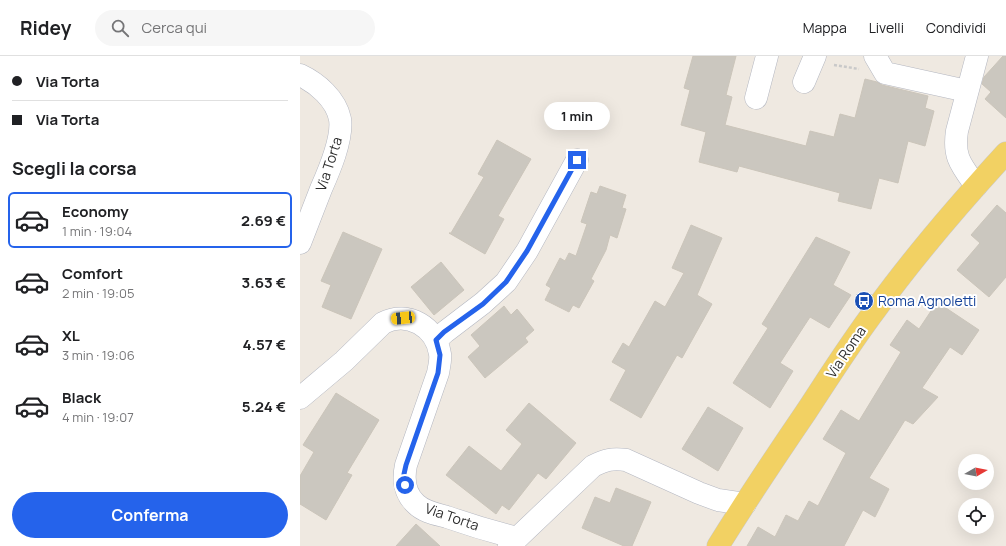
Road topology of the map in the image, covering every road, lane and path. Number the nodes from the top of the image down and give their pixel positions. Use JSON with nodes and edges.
{"nodes":[{"id":1,"x":767,"y":56,"type":"edge"},
{"id":2,"x":977,"y":56,"type":"edge"},
{"id":3,"x":813,"y":59,"type":"edge"},
{"id":4,"x":880,"y":65,"type":"edge"},
{"id":5,"x":300,"y":75,"type":"edge"},
{"id":6,"x":804,"y":82,"type":"dead end"},
{"id":7,"x":967,"y":90,"type":"junction"},
{"id":8,"x":756,"y":98,"type":"dead end"},
{"id":9,"x":1006,"y":153,"type":"edge"},
{"id":10,"x":577,"y":160,"type":"dead end"},
{"id":11,"x":976,"y":186,"type":"junction"},
{"id":12,"x":300,"y":243,"type":"edge"},
{"id":13,"x":436,"y":340,"type":"junction"},
{"id":14,"x":300,"y":398,"type":"edge"},
{"id":15,"x":745,"y":504,"type":"junction"},
{"id":16,"x":513,"y":542,"type":"edge"},
{"id":17,"x":718,"y":546,"type":"edge"}],
"edges":[{"from":1,"to":8,"type":"street"},
{"from":2,"to":7,"type":"street"},
{"from":3,"to":4,"type":"path"},
{"from":3,"to":6,"type":"street"},
{"from":4,"to":7,"type":"street"},
{"from":5,"to":12,"type":"street","name":"Via Torta"},
{"from":7,"to":11,"type":"street"},
{"from":9,"to":11,"type":"main road","name":"Via Roma"},
{"from":10,"to":13,"type":"street"},
{"from":11,"to":15,"type":"main road","name":"Via Roma"},
{"from":13,"to":14,"type":"street"},
{"from":13,"to":16,"type":"street","name":"Via Torta"},
{"from":15,"to":16,"type":"street"},
{"from":15,"to":17,"type":"main road","name":"Via Roma"}]}
